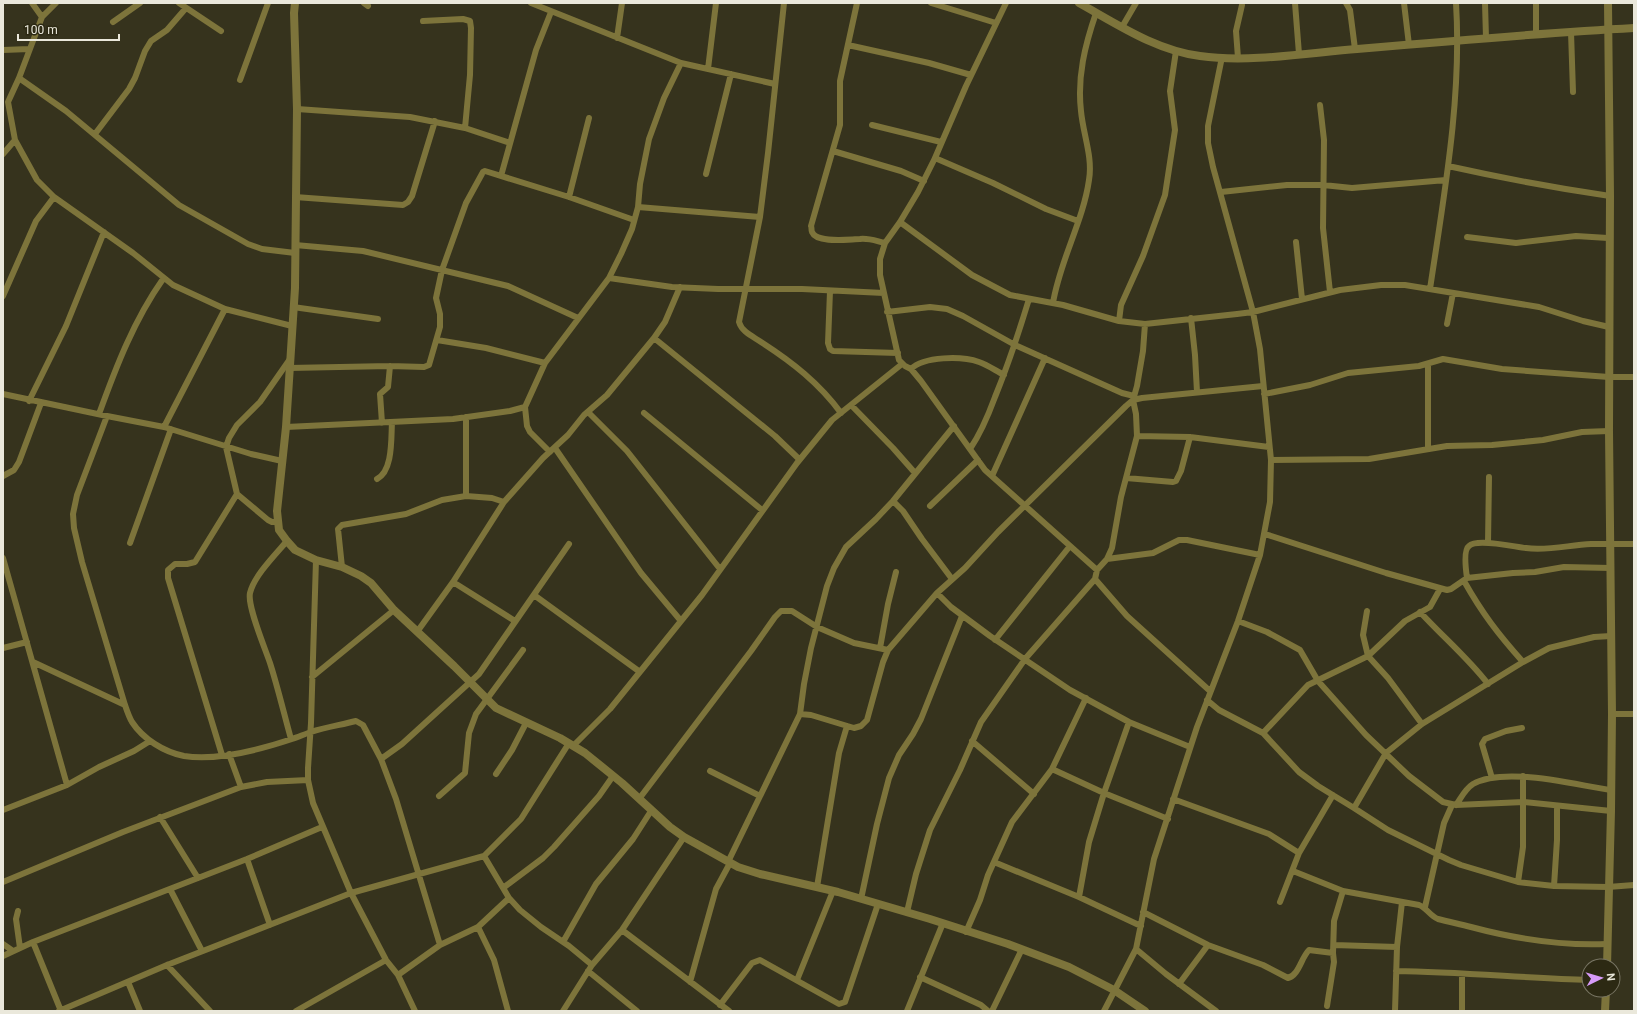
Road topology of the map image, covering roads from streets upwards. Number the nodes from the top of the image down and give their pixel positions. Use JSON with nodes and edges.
{"nodes":[{"id":1,"x":32,"y":3,"type":"edge"},
{"id":2,"x":56,"y":3,"type":"edge"},
{"id":3,"x":140,"y":3,"type":"edge"},
{"id":4,"x":179,"y":3,"type":"edge"},
{"id":5,"x":268,"y":3,"type":"edge"},
{"id":6,"x":295,"y":3,"type":"edge"},
{"id":7,"x":531,"y":3,"type":"edge"},
{"id":8,"x":622,"y":3,"type":"edge"},
{"id":9,"x":716,"y":3,"type":"edge"},
{"id":10,"x":784,"y":3,"type":"edge"},
{"id":11,"x":857,"y":3,"type":"edge"},
{"id":12,"x":931,"y":3,"type":"edge"},
{"id":13,"x":1006,"y":3,"type":"edge"},
{"id":14,"x":1079,"y":3,"type":"edge"},
{"id":15,"x":1136,"y":3,"type":"edge"},
{"id":16,"x":1295,"y":3,"type":"edge"},
{"id":17,"x":1346,"y":3,"type":"edge"},
{"id":18,"x":1404,"y":3,"type":"edge"},
{"id":19,"x":1456,"y":3,"type":"edge"},
{"id":20,"x":1485,"y":3,"type":"edge"},
{"id":21,"x":1536,"y":3,"type":"edge"},
{"id":22,"x":1608,"y":3,"type":"edge"},
{"id":23,"x":539,"y":5,"type":"edge"},
{"id":24,"x":1242,"y":5,"type":"dead end"},
{"id":25,"x":186,"y":8,"type":"junction"},
{"id":26,"x":551,"y":12,"type":"junction"},
{"id":27,"x":1096,"y":13,"type":"junction"},
{"id":28,"x":42,"y":17,"type":"junction"},
{"id":29,"x":114,"y":22,"type":"dead end"},
{"id":30,"x":423,"y":22,"type":"dead end"},
{"id":31,"x":996,"y":23,"type":"junction"},
{"id":32,"x":1122,"y":27,"type":"junction"},
{"id":33,"x":1634,"y":28,"type":"edge"},
{"id":34,"x":1607,"y":29,"type":"junction"},
{"id":35,"x":221,"y":31,"type":"dead end"},
{"id":36,"x":1571,"y":32,"type":"junction"},
{"id":37,"x":1536,"y":34,"type":"junction"},
{"id":38,"x":616,"y":38,"type":"junction"},
{"id":39,"x":1486,"y":38,"type":"junction"},
{"id":40,"x":1458,"y":40,"type":"junction"},
{"id":41,"x":848,"y":45,"type":"junction"},
{"id":42,"x":1409,"y":45,"type":"junction"},
{"id":43,"x":29,"y":49,"type":"junction"},
{"id":44,"x":1355,"y":49,"type":"junction"},
{"id":45,"x":3,"y":50,"type":"edge"},
{"id":46,"x":1176,"y":51,"type":"junction"},
{"id":47,"x":1299,"y":54,"type":"junction"},
{"id":48,"x":1222,"y":57,"type":"junction"},
{"id":49,"x":1238,"y":58,"type":"junction"},
{"id":50,"x":681,"y":63,"type":"junction"},
{"id":51,"x":708,"y":69,"type":"junction"},
{"id":52,"x":731,"y":74,"type":"junction"},
{"id":53,"x":971,"y":76,"type":"junction"},
{"id":54,"x":19,"y":78,"type":"junction"},
{"id":55,"x":240,"y":80,"type":"dead end"},
{"id":56,"x":775,"y":84,"type":"junction"},
{"id":57,"x":1573,"y":92,"type":"dead end"},
{"id":58,"x":5,"y":102,"type":"edge"},
{"id":59,"x":1320,"y":105,"type":"dead end"},
{"id":60,"x":296,"y":109,"type":"junction"},
{"id":61,"x":589,"y":118,"type":"dead end"},
{"id":62,"x":435,"y":121,"type":"junction"},
{"id":63,"x":872,"y":125,"type":"dead end"},
{"id":64,"x":465,"y":128,"type":"junction"},
{"id":65,"x":95,"y":134,"type":"junction"},
{"id":66,"x":15,"y":140,"type":"junction"},
{"id":67,"x":941,"y":142,"type":"junction"},
{"id":68,"x":510,"y":143,"type":"junction"},
{"id":69,"x":833,"y":151,"type":"junction"},
{"id":70,"x":3,"y":154,"type":"edge"},
{"id":71,"x":935,"y":158,"type":"junction"},
{"id":72,"x":1448,"y":166,"type":"junction"},
{"id":73,"x":706,"y":174,"type":"dead end"},
{"id":74,"x":501,"y":176,"type":"junction"},
{"id":75,"x":1446,"y":180,"type":"junction"},
{"id":76,"x":924,"y":181,"type":"junction"},
{"id":77,"x":1323,"y":185,"type":"junction"},
{"id":78,"x":1221,"y":192,"type":"junction"},
{"id":79,"x":1610,"y":196,"type":"junction"},
{"id":80,"x":295,"y":197,"type":"junction"},
{"id":81,"x":569,"y":197,"type":"junction"},
{"id":82,"x":54,"y":198,"type":"junction"},
{"id":83,"x":638,"y":207,"type":"junction"},
{"id":84,"x":760,"y":217,"type":"junction"},
{"id":85,"x":634,"y":220,"type":"junction"},
{"id":86,"x":1078,"y":221,"type":"junction"},
{"id":87,"x":900,"y":222,"type":"junction"},
{"id":88,"x":104,"y":232,"type":"junction"},
{"id":89,"x":1467,"y":238,"type":"dead end"},
{"id":90,"x":1608,"y":238,"type":"junction"},
{"id":91,"x":1296,"y":242,"type":"dead end"},
{"id":92,"x":885,"y":244,"type":"junction"},
{"id":93,"x":295,"y":249,"type":"junction"},
{"id":94,"x":442,"y":270,"type":"junction"},
{"id":95,"x":609,"y":278,"type":"junction"},
{"id":96,"x":163,"y":279,"type":"junction"},
{"id":97,"x":680,"y":287,"type":"junction"},
{"id":98,"x":1430,"y":289,"type":"junction"},
{"id":99,"x":745,"y":290,"type":"junction"},
{"id":100,"x":830,"y":291,"type":"junction"},
{"id":101,"x":1330,"y":292,"type":"junction"},
{"id":102,"x":884,"y":293,"type":"junction"},
{"id":103,"x":1453,"y":293,"type":"junction"},
{"id":104,"x":3,"y":296,"type":"edge"},
{"id":105,"x":1029,"y":299,"type":"junction"},
{"id":106,"x":1302,"y":299,"type":"junction"},
{"id":107,"x":1053,"y":303,"type":"junction"},
{"id":108,"x":293,"y":307,"type":"junction"},
{"id":109,"x":225,"y":309,"type":"junction"},
{"id":110,"x":887,"y":312,"type":"junction"},
{"id":111,"x":1253,"y":312,"type":"junction"},
{"id":112,"x":378,"y":318,"type":"dead end"},
{"id":113,"x":578,"y":318,"type":"junction"},
{"id":114,"x":1191,"y":318,"type":"junction"},
{"id":115,"x":1118,"y":321,"type":"junction"},
{"id":116,"x":1145,"y":324,"type":"junction"},
{"id":117,"x":1447,"y":324,"type":"dead end"},
{"id":118,"x":292,"y":326,"type":"junction"},
{"id":119,"x":1609,"y":327,"type":"junction"},
{"id":120,"x":654,"y":338,"type":"junction"},
{"id":121,"x":437,"y":340,"type":"junction"},
{"id":122,"x":1016,"y":345,"type":"junction"},
{"id":123,"x":898,"y":353,"type":"junction"},
{"id":124,"x":1045,"y":358,"type":"junction"},
{"id":125,"x":290,"y":359,"type":"junction"},
{"id":126,"x":545,"y":363,"type":"junction"},
{"id":127,"x":902,"y":364,"type":"junction"},
{"id":128,"x":1428,"y":364,"type":"junction"},
{"id":129,"x":390,"y":366,"type":"junction"},
{"id":130,"x":289,"y":368,"type":"junction"},
{"id":131,"x":911,"y":369,"type":"junction"},
{"id":132,"x":1004,"y":375,"type":"junction"},
{"id":133,"x":1609,"y":377,"type":"junction"},
{"id":134,"x":1634,"y":377,"type":"edge"},
{"id":135,"x":1263,"y":386,"type":"junction"},
{"id":136,"x":1197,"y":392,"type":"junction"},
{"id":137,"x":3,"y":394,"type":"edge"},
{"id":138,"x":1264,"y":394,"type":"junction"},
{"id":139,"x":1133,"y":398,"type":"junction"},
{"id":140,"x":30,"y":401,"type":"junction"},
{"id":141,"x":41,"y":403,"type":"junction"},
{"id":142,"x":851,"y":405,"type":"junction"},
{"id":143,"x":525,"y":407,"type":"junction"},
{"id":144,"x":588,"y":412,"type":"junction"},
{"id":145,"x":841,"y":413,"type":"junction"},
{"id":146,"x":99,"y":414,"type":"junction"},
{"id":147,"x":644,"y":414,"type":"dead end"},
{"id":148,"x":107,"y":416,"type":"junction"},
{"id":149,"x":466,"y":417,"type":"junction"},
{"id":150,"x":392,"y":422,"type":"junction"},
{"id":151,"x":382,"y":423,"type":"junction"},
{"id":152,"x":954,"y":426,"type":"junction"},
{"id":153,"x":164,"y":427,"type":"junction"},
{"id":154,"x":286,"y":427,"type":"junction"},
{"id":155,"x":171,"y":429,"type":"junction"},
{"id":156,"x":1609,"y":431,"type":"junction"},
{"id":157,"x":1137,"y":436,"type":"junction"},
{"id":158,"x":1190,"y":436,"type":"junction"},
{"id":159,"x":1269,"y":446,"type":"junction"},
{"id":160,"x":226,"y":447,"type":"junction"},
{"id":161,"x":970,"y":449,"type":"junction"},
{"id":162,"x":552,"y":450,"type":"junction"},
{"id":163,"x":1428,"y":450,"type":"junction"},
{"id":164,"x":799,"y":459,"type":"junction"},
{"id":165,"x":978,"y":460,"type":"junction"},
{"id":166,"x":1271,"y":460,"type":"junction"},
{"id":167,"x":282,"y":461,"type":"junction"},
{"id":168,"x":915,"y":473,"type":"junction"},
{"id":169,"x":3,"y":476,"type":"edge"},
{"id":170,"x":992,"y":476,"type":"junction"},
{"id":171,"x":1488,"y":477,"type":"dead end"},
{"id":172,"x":1126,"y":478,"type":"junction"},
{"id":173,"x":377,"y":479,"type":"dead end"},
{"id":174,"x":237,"y":494,"type":"junction"},
{"id":175,"x":466,"y":496,"type":"junction"},
{"id":176,"x":894,"y":500,"type":"junction"},
{"id":177,"x":504,"y":502,"type":"junction"},
{"id":178,"x":930,"y":506,"type":"dead end"},
{"id":179,"x":1024,"y":506,"type":"junction"},
{"id":180,"x":762,"y":510,"type":"junction"},
{"id":181,"x":278,"y":522,"type":"junction"},
{"id":182,"x":1265,"y":534,"type":"junction"},
{"id":183,"x":287,"y":541,"type":"junction"},
{"id":184,"x":130,"y":543,"type":"dead end"},
{"id":185,"x":1488,"y":543,"type":"junction"},
{"id":186,"x":569,"y":544,"type":"dead end"},
{"id":187,"x":1611,"y":544,"type":"junction"},
{"id":188,"x":1634,"y":544,"type":"edge"},
{"id":189,"x":1070,"y":546,"type":"junction"},
{"id":190,"x":1260,"y":555,"type":"junction"},
{"id":191,"x":3,"y":558,"type":"edge"},
{"id":192,"x":1107,"y":559,"type":"junction"},
{"id":193,"x":316,"y":560,"type":"junction"},
{"id":194,"x":342,"y":568,"type":"junction"},
{"id":195,"x":1611,"y":568,"type":"junction"},
{"id":196,"x":720,"y":570,"type":"junction"},
{"id":197,"x":1097,"y":570,"type":"junction"},
{"id":198,"x":896,"y":572,"type":"dead end"},
{"id":199,"x":952,"y":579,"type":"junction"},
{"id":200,"x":1095,"y":579,"type":"junction"},
{"id":201,"x":1465,"y":580,"type":"junction"},
{"id":202,"x":453,"y":582,"type":"junction"},
{"id":203,"x":1440,"y":589,"type":"junction"},
{"id":204,"x":937,"y":593,"type":"junction"},
{"id":205,"x":534,"y":595,"type":"junction"},
{"id":206,"x":394,"y":610,"type":"junction"},
{"id":207,"x":1367,"y":611,"type":"dead end"},
{"id":208,"x":1420,"y":612,"type":"junction"},
{"id":209,"x":962,"y":616,"type":"junction"},
{"id":210,"x":515,"y":621,"type":"junction"},
{"id":211,"x":681,"y":621,"type":"junction"},
{"id":212,"x":1238,"y":621,"type":"junction"},
{"id":213,"x":817,"y":627,"type":"junction"},
{"id":214,"x":417,"y":632,"type":"junction"},
{"id":215,"x":1611,"y":636,"type":"junction"},
{"id":216,"x":995,"y":640,"type":"junction"},
{"id":217,"x":27,"y":642,"type":"junction"},
{"id":218,"x":3,"y":648,"type":"edge"},
{"id":219,"x":880,"y":648,"type":"junction"},
{"id":220,"x":523,"y":650,"type":"dead end"},
{"id":221,"x":888,"y":650,"type":"junction"},
{"id":222,"x":1368,"y":656,"type":"junction"},
{"id":223,"x":1025,"y":659,"type":"junction"},
{"id":224,"x":33,"y":662,"type":"junction"},
{"id":225,"x":1523,"y":662,"type":"junction"},
{"id":226,"x":640,"y":672,"type":"junction"},
{"id":227,"x":312,"y":677,"type":"junction"},
{"id":228,"x":1318,"y":681,"type":"junction"},
{"id":229,"x":471,"y":683,"type":"junction"},
{"id":230,"x":1488,"y":684,"type":"junction"},
{"id":231,"x":1210,"y":691,"type":"junction"},
{"id":232,"x":1086,"y":698,"type":"junction"},
{"id":233,"x":487,"y":700,"type":"junction"},
{"id":234,"x":1207,"y":700,"type":"junction"},
{"id":235,"x":125,"y":705,"type":"junction"},
{"id":236,"x":800,"y":714,"type":"junction"},
{"id":237,"x":1612,"y":714,"type":"junction"},
{"id":238,"x":1634,"y":714,"type":"edge"},
{"id":239,"x":1129,"y":722,"type":"junction"},
{"id":240,"x":526,"y":723,"type":"junction"},
{"id":241,"x":1422,"y":724,"type":"junction"},
{"id":242,"x":847,"y":726,"type":"junction"},
{"id":243,"x":1522,"y":728,"type":"dead end"},
{"id":244,"x":310,"y":732,"type":"junction"},
{"id":245,"x":1263,"y":733,"type":"junction"},
{"id":246,"x":291,"y":740,"type":"junction"},
{"id":247,"x":150,"y":741,"type":"junction"},
{"id":248,"x":972,"y":741,"type":"junction"},
{"id":249,"x":571,"y":744,"type":"junction"},
{"id":250,"x":1190,"y":747,"type":"junction"},
{"id":251,"x":1386,"y":753,"type":"junction"},
{"id":252,"x":229,"y":754,"type":"junction"},
{"id":253,"x":222,"y":755,"type":"junction"},
{"id":254,"x":382,"y":758,"type":"junction"},
{"id":255,"x":1052,"y":769,"type":"junction"},
{"id":256,"x":710,"y":771,"type":"dead end"},
{"id":257,"x":496,"y":774,"type":"dead end"},
{"id":258,"x":613,"y":776,"type":"junction"},
{"id":259,"x":1523,"y":776,"type":"junction"},
{"id":260,"x":1492,"y":778,"type":"junction"},
{"id":261,"x":308,"y":780,"type":"junction"},
{"id":262,"x":66,"y":785,"type":"junction"},
{"id":263,"x":241,"y":787,"type":"junction"},
{"id":264,"x":1611,"y":790,"type":"junction"},
{"id":265,"x":1104,"y":793,"type":"junction"},
{"id":266,"x":1034,"y":794,"type":"junction"},
{"id":267,"x":1333,"y":795,"type":"junction"},
{"id":268,"x":438,"y":796,"type":"dead end"},
{"id":269,"x":760,"y":796,"type":"junction"},
{"id":270,"x":639,"y":799,"type":"junction"},
{"id":271,"x":1173,"y":799,"type":"junction"},
{"id":272,"x":1524,"y":802,"type":"junction"},
{"id":273,"x":1454,"y":805,"type":"junction"},
{"id":274,"x":1557,"y":806,"type":"junction"},
{"id":275,"x":1354,"y":808,"type":"junction"},
{"id":276,"x":3,"y":810,"type":"edge"},
{"id":277,"x":651,"y":811,"type":"junction"},
{"id":278,"x":1611,"y":811,"type":"junction"},
{"id":279,"x":160,"y":817,"type":"junction"},
{"id":280,"x":1168,"y":819,"type":"junction"},
{"id":281,"x":322,"y":827,"type":"junction"},
{"id":282,"x":684,"y":837,"type":"junction"},
{"id":283,"x":1299,"y":853,"type":"junction"},
{"id":284,"x":1437,"y":853,"type":"junction"},
{"id":285,"x":484,"y":856,"type":"junction"},
{"id":286,"x":247,"y":859,"type":"junction"},
{"id":287,"x":729,"y":862,"type":"junction"},
{"id":288,"x":994,"y":862,"type":"junction"},
{"id":289,"x":1292,"y":871,"type":"junction"},
{"id":290,"x":418,"y":875,"type":"junction"},
{"id":291,"x":198,"y":878,"type":"junction"},
{"id":292,"x":3,"y":882,"type":"edge"},
{"id":293,"x":1518,"y":882,"type":"junction"},
{"id":294,"x":1634,"y":885,"type":"edge"},
{"id":295,"x":1554,"y":886,"type":"junction"},
{"id":296,"x":1608,"y":886,"type":"junction"},
{"id":297,"x":817,"y":887,"type":"junction"},
{"id":298,"x":504,"y":888,"type":"junction"},
{"id":299,"x":170,"y":889,"type":"junction"},
{"id":300,"x":833,"y":891,"type":"junction"},
{"id":301,"x":1343,"y":891,"type":"junction"},
{"id":302,"x":351,"y":893,"type":"junction"},
{"id":303,"x":1079,"y":897,"type":"junction"},
{"id":304,"x":509,"y":898,"type":"junction"},
{"id":305,"x":862,"y":899,"type":"junction"},
{"id":306,"x":1280,"y":902,"type":"dead end"},
{"id":307,"x":1402,"y":902,"type":"junction"},
{"id":308,"x":878,"y":904,"type":"junction"},
{"id":309,"x":1425,"y":907,"type":"junction"},
{"id":310,"x":18,"y":911,"type":"dead end"},
{"id":311,"x":906,"y":912,"type":"junction"},
{"id":312,"x":1143,"y":912,"type":"junction"},
{"id":313,"x":943,"y":923,"type":"junction"},
{"id":314,"x":270,"y":925,"type":"junction"},
{"id":315,"x":1141,"y":926,"type":"junction"},
{"id":316,"x":478,"y":927,"type":"junction"},
{"id":317,"x":622,"y":930,"type":"junction"},
{"id":318,"x":966,"y":932,"type":"junction"},
{"id":319,"x":33,"y":942,"type":"junction"},
{"id":320,"x":563,"y":942,"type":"junction"},
{"id":321,"x":3,"y":944,"type":"edge"},
{"id":322,"x":1607,"y":944,"type":"junction"},
{"id":323,"x":440,"y":945,"type":"junction"},
{"id":324,"x":1208,"y":945,"type":"junction"},
{"id":325,"x":1334,"y":945,"type":"junction"},
{"id":326,"x":1396,"y":946,"type":"junction"},
{"id":327,"x":20,"y":948,"type":"junction"},
{"id":328,"x":1022,"y":949,"type":"junction"},
{"id":329,"x":1136,"y":949,"type":"junction"},
{"id":330,"x":14,"y":951,"type":"junction"},
{"id":331,"x":202,"y":951,"type":"junction"},
{"id":332,"x":1333,"y":953,"type":"junction"},
{"id":333,"x":3,"y":956,"type":"edge"},
{"id":334,"x":1607,"y":958,"type":"edge"},
{"id":335,"x":386,"y":960,"type":"junction"},
{"id":336,"x":167,"y":965,"type":"junction"},
{"id":337,"x":590,"y":968,"type":"junction"},
{"id":338,"x":1396,"y":971,"type":"junction"},
{"id":339,"x":1462,"y":974,"type":"junction"},
{"id":340,"x":398,"y":975,"type":"junction"},
{"id":341,"x":920,"y":977,"type":"junction"},
{"id":342,"x":797,"y":980,"type":"junction"},
{"id":343,"x":1581,"y":980,"type":"edge"},
{"id":344,"x":128,"y":982,"type":"junction"},
{"id":345,"x":690,"y":982,"type":"junction"},
{"id":346,"x":1179,"y":984,"type":"junction"},
{"id":347,"x":1114,"y":990,"type":"junction"},
{"id":348,"x":1606,"y":998,"type":"edge"},
{"id":349,"x":1327,"y":1006,"type":"dead end"},
{"id":350,"x":724,"y":1009,"type":"edge"},
{"id":351,"x":60,"y":1011,"type":"edge"},
{"id":352,"x":140,"y":1011,"type":"edge"},
{"id":353,"x":210,"y":1011,"type":"edge"},
{"id":354,"x":296,"y":1011,"type":"edge"},
{"id":355,"x":415,"y":1011,"type":"edge"},
{"id":356,"x":508,"y":1011,"type":"edge"},
{"id":357,"x":563,"y":1011,"type":"edge"},
{"id":358,"x":637,"y":1011,"type":"edge"},
{"id":359,"x":907,"y":1011,"type":"edge"},
{"id":360,"x":988,"y":1011,"type":"edge"},
{"id":361,"x":992,"y":1011,"type":"edge"},
{"id":362,"x":1104,"y":1011,"type":"edge"},
{"id":363,"x":1146,"y":1011,"type":"edge"},
{"id":364,"x":1216,"y":1011,"type":"edge"},
{"id":365,"x":1395,"y":1011,"type":"edge"},
{"id":366,"x":1462,"y":1011,"type":"edge"},
{"id":367,"x":1605,"y":1011,"type":"edge"}],
"edges":[{"from":1,"to":28,"type":"street"},
{"from":2,"to":28,"type":"street"},
{"from":3,"to":29,"type":"street"},
{"from":4,"to":25,"type":"street"},
{"from":5,"to":55,"type":"street"},
{"from":6,"to":60,"type":"street"},
{"from":7,"to":23,"type":"street"},
{"from":8,"to":38,"type":"street"},
{"from":9,"to":51,"type":"street"},
{"from":10,"to":56,"type":"street"},
{"from":11,"to":41,"type":"street"},
{"from":12,"to":31,"type":"street"},
{"from":13,"to":31,"type":"street"},
{"from":14,"to":27,"type":"street"},
{"from":15,"to":32,"type":"street"},
{"from":16,"to":47,"type":"street"},
{"from":17,"to":44,"type":"street"},
{"from":18,"to":42,"type":"street"},
{"from":19,"to":40,"type":"street"},
{"from":20,"to":39,"type":"street"},
{"from":21,"to":37,"type":"street"},
{"from":22,"to":34,"type":"street"},
{"from":23,"to":26,"type":"street"},
{"from":24,"to":49,"type":"street"},
{"from":25,"to":35,"type":"street"},
{"from":25,"to":65,"type":"street"},
{"from":26,"to":38,"type":"street"},
{"from":26,"to":68,"type":"street"},
{"from":27,"to":32,"type":"street"},
{"from":27,"to":86,"type":"street"},
{"from":28,"to":43,"type":"street"},
{"from":30,"to":64,"type":"street"},
{"from":31,"to":53,"type":"street"},
{"from":32,"to":46,"type":"street"},
{"from":33,"to":34,"type":"street"},
{"from":34,"to":36,"type":"street"},
{"from":34,"to":79,"type":"street"},
{"from":36,"to":37,"type":"street"},
{"from":36,"to":57,"type":"street"},
{"from":37,"to":39,"type":"street"},
{"from":38,"to":50,"type":"street"},
{"from":39,"to":40,"type":"street"},
{"from":40,"to":42,"type":"street"},
{"from":40,"to":72,"type":"street"},
{"from":41,"to":53,"type":"street"},
{"from":41,"to":69,"type":"street"},
{"from":42,"to":44,"type":"street"},
{"from":43,"to":45,"type":"street"},
{"from":43,"to":54,"type":"street"},
{"from":44,"to":47,"type":"street"},
{"from":46,"to":48,"type":"street"},
{"from":46,"to":115,"type":"street"},
{"from":47,"to":49,"type":"street"},
{"from":48,"to":49,"type":"street"},
{"from":48,"to":78,"type":"street"},
{"from":50,"to":51,"type":"street"},
{"from":50,"to":83,"type":"street"},
{"from":51,"to":52,"type":"street"},
{"from":52,"to":56,"type":"street"},
{"from":52,"to":73,"type":"street"},
{"from":53,"to":67,"type":"street"},
{"from":54,"to":58,"type":"street"},
{"from":54,"to":65,"type":"street"},
{"from":56,"to":84,"type":"street"},
{"from":58,"to":66,"type":"street"},
{"from":59,"to":77,"type":"street"},
{"from":60,"to":62,"type":"street"},
{"from":60,"to":80,"type":"street"},
{"from":61,"to":81,"type":"street"},
{"from":62,"to":64,"type":"street"},
{"from":62,"to":80,"type":"street"},
{"from":63,"to":67,"type":"street"},
{"from":64,"to":68,"type":"street"},
{"from":65,"to":93,"type":"street"},
{"from":66,"to":70,"type":"street"},
{"from":66,"to":82,"type":"street"},
{"from":67,"to":71,"type":"street"},
{"from":68,"to":74,"type":"street"},
{"from":69,"to":76,"type":"street"},
{"from":69,"to":92,"type":"street"},
{"from":71,"to":76,"type":"street"},
{"from":71,"to":86,"type":"street"},
{"from":72,"to":75,"type":"street"},
{"from":72,"to":79,"type":"street"},
{"from":74,"to":81,"type":"street"},
{"from":74,"to":94,"type":"street"},
{"from":75,"to":77,"type":"street"},
{"from":75,"to":98,"type":"street"},
{"from":76,"to":87,"type":"street"},
{"from":77,"to":78,"type":"street"},
{"from":77,"to":101,"type":"street"},
{"from":78,"to":111,"type":"street"},
{"from":79,"to":90,"type":"street"},
{"from":80,"to":93,"type":"street"},
{"from":81,"to":85,"type":"street"},
{"from":82,"to":88,"type":"street"},
{"from":82,"to":104,"type":"street"},
{"from":83,"to":84,"type":"street"},
{"from":83,"to":85,"type":"street"},
{"from":84,"to":99,"type":"street"},
{"from":85,"to":95,"type":"street"},
{"from":86,"to":107,"type":"street"},
{"from":87,"to":92,"type":"street"},
{"from":87,"to":105,"type":"street"},
{"from":88,"to":96,"type":"street"},
{"from":88,"to":140,"type":"street"},
{"from":89,"to":90,"type":"street"},
{"from":90,"to":119,"type":"street"},
{"from":91,"to":106,"type":"street"},
{"from":92,"to":102,"type":"street"},
{"from":93,"to":94,"type":"street"},
{"from":93,"to":108,"type":"street"},
{"from":94,"to":113,"type":"street"},
{"from":94,"to":121,"type":"street"},
{"from":95,"to":97,"type":"street"},
{"from":95,"to":113,"type":"street"},
{"from":96,"to":109,"type":"street"},
{"from":96,"to":146,"type":"street"},
{"from":97,"to":99,"type":"street"},
{"from":97,"to":120,"type":"street"},
{"from":98,"to":101,"type":"street"},
{"from":98,"to":103,"type":"street"},
{"from":99,"to":100,"type":"street"},
{"from":99,"to":145,"type":"street"},
{"from":100,"to":102,"type":"street"},
{"from":100,"to":123,"type":"street"},
{"from":101,"to":106,"type":"street"},
{"from":102,"to":110,"type":"street"},
{"from":103,"to":117,"type":"street"},
{"from":103,"to":119,"type":"street"},
{"from":105,"to":107,"type":"street"},
{"from":105,"to":122,"type":"street"},
{"from":106,"to":111,"type":"street"},
{"from":107,"to":115,"type":"street"},
{"from":108,"to":112,"type":"street"},
{"from":108,"to":118,"type":"street"},
{"from":109,"to":118,"type":"street"},
{"from":109,"to":153,"type":"street"},
{"from":110,"to":122,"type":"street"},
{"from":110,"to":123,"type":"street"},
{"from":111,"to":114,"type":"street"},
{"from":111,"to":135,"type":"street"},
{"from":113,"to":126,"type":"street"},
{"from":114,"to":116,"type":"street"},
{"from":114,"to":136,"type":"street"},
{"from":115,"to":116,"type":"street"},
{"from":116,"to":139,"type":"street"},
{"from":118,"to":125,"type":"street"},
{"from":119,"to":133,"type":"street"},
{"from":120,"to":144,"type":"street"},
{"from":120,"to":164,"type":"street"},
{"from":121,"to":126,"type":"street"},
{"from":121,"to":129,"type":"street"},
{"from":122,"to":124,"type":"street"},
{"from":122,"to":132,"type":"street"},
{"from":123,"to":127,"type":"street"},
{"from":124,"to":139,"type":"street"},
{"from":124,"to":170,"type":"street"},
{"from":125,"to":130,"type":"street"},
{"from":125,"to":160,"type":"street"},
{"from":126,"to":143,"type":"street"},
{"from":127,"to":131,"type":"street"},
{"from":127,"to":142,"type":"street"},
{"from":128,"to":133,"type":"street"},
{"from":128,"to":138,"type":"street"},
{"from":128,"to":163,"type":"street"},
{"from":129,"to":130,"type":"street"},
{"from":129,"to":151,"type":"street"},
{"from":130,"to":154,"type":"street"},
{"from":131,"to":132,"type":"street"},
{"from":131,"to":152,"type":"street"},
{"from":132,"to":161,"type":"street"},
{"from":133,"to":134,"type":"street"},
{"from":133,"to":156,"type":"street"},
{"from":135,"to":136,"type":"street"},
{"from":135,"to":138,"type":"street"},
{"from":136,"to":139,"type":"street"},
{"from":137,"to":140,"type":"street"},
{"from":138,"to":159,"type":"street"},
{"from":139,"to":157,"type":"street"},
{"from":139,"to":179,"type":"street"},
{"from":140,"to":141,"type":"street"},
{"from":141,"to":146,"type":"street"},
{"from":141,"to":169,"type":"street"},
{"from":142,"to":145,"type":"street"},
{"from":142,"to":168,"type":"street"},
{"from":143,"to":149,"type":"street"},
{"from":143,"to":162,"type":"street"},
{"from":144,"to":162,"type":"street"},
{"from":144,"to":196,"type":"street"},
{"from":145,"to":164,"type":"street"},
{"from":146,"to":148,"type":"street"},
{"from":147,"to":180,"type":"street"},
{"from":148,"to":153,"type":"street"},
{"from":148,"to":235,"type":"street"},
{"from":149,"to":150,"type":"street"},
{"from":149,"to":175,"type":"street"},
{"from":150,"to":151,"type":"street"},
{"from":150,"to":173,"type":"street"},
{"from":151,"to":154,"type":"street"},
{"from":152,"to":161,"type":"street"},
{"from":152,"to":168,"type":"street"},
{"from":153,"to":155,"type":"street"},
{"from":154,"to":167,"type":"street"},
{"from":155,"to":160,"type":"street"},
{"from":155,"to":184,"type":"street"},
{"from":156,"to":163,"type":"street"},
{"from":156,"to":187,"type":"street"},
{"from":157,"to":158,"type":"street"},
{"from":157,"to":172,"type":"street"},
{"from":158,"to":159,"type":"street"},
{"from":158,"to":172,"type":"street"},
{"from":159,"to":166,"type":"street"},
{"from":160,"to":167,"type":"street"},
{"from":160,"to":174,"type":"street"},
{"from":161,"to":165,"type":"street"},
{"from":162,"to":177,"type":"street"},
{"from":162,"to":211,"type":"street"},
{"from":163,"to":166,"type":"street"},
{"from":164,"to":180,"type":"street"},
{"from":165,"to":170,"type":"street"},
{"from":165,"to":178,"type":"street"},
{"from":166,"to":182,"type":"street"},
{"from":167,"to":181,"type":"street"},
{"from":168,"to":176,"type":"street"},
{"from":170,"to":179,"type":"street"},
{"from":171,"to":185,"type":"street"},
{"from":172,"to":192,"type":"street"},
{"from":174,"to":181,"type":"street"},
{"from":174,"to":253,"type":"street"},
{"from":175,"to":177,"type":"street"},
{"from":175,"to":194,"type":"street"},
{"from":176,"to":199,"type":"street"},
{"from":176,"to":213,"type":"street"},
{"from":177,"to":202,"type":"street"},
{"from":179,"to":189,"type":"street"},
{"from":179,"to":199,"type":"street"},
{"from":180,"to":196,"type":"street"},
{"from":181,"to":183,"type":"street"},
{"from":182,"to":190,"type":"street"},
{"from":182,"to":203,"type":"street"},
{"from":183,"to":193,"type":"street"},
{"from":183,"to":246,"type":"street"},
{"from":185,"to":187,"type":"street"},
{"from":185,"to":201,"type":"street"},
{"from":186,"to":205,"type":"street"},
{"from":187,"to":188,"type":"street"},
{"from":187,"to":195,"type":"street"},
{"from":189,"to":197,"type":"street"},
{"from":189,"to":216,"type":"street"},
{"from":190,"to":192,"type":"street"},
{"from":190,"to":212,"type":"street"},
{"from":191,"to":217,"type":"street"},
{"from":192,"to":197,"type":"street"},
{"from":193,"to":194,"type":"street"},
{"from":193,"to":227,"type":"street"},
{"from":194,"to":206,"type":"street"},
{"from":195,"to":201,"type":"street"},
{"from":195,"to":215,"type":"street"},
{"from":196,"to":211,"type":"street"},
{"from":197,"to":200,"type":"street"},
{"from":198,"to":219,"type":"street"},
{"from":199,"to":204,"type":"street"},
{"from":200,"to":223,"type":"street"},
{"from":200,"to":231,"type":"street"},
{"from":201,"to":203,"type":"street"},
{"from":201,"to":225,"type":"street"},
{"from":202,"to":210,"type":"street"},
{"from":202,"to":214,"type":"street"},
{"from":203,"to":208,"type":"street"},
{"from":204,"to":209,"type":"street"},
{"from":204,"to":221,"type":"street"},
{"from":205,"to":210,"type":"street"},
{"from":205,"to":226,"type":"street"},
{"from":206,"to":214,"type":"street"},
{"from":206,"to":227,"type":"street"},
{"from":207,"to":222,"type":"street"},
{"from":208,"to":222,"type":"street"},
{"from":208,"to":230,"type":"street"},
{"from":209,"to":216,"type":"street"},
{"from":209,"to":305,"type":"street"},
{"from":210,"to":229,"type":"street"},
{"from":211,"to":226,"type":"street"},
{"from":212,"to":228,"type":"street"},
{"from":212,"to":231,"type":"street"},
{"from":213,"to":219,"type":"street"},
{"from":213,"to":236,"type":"street"},
{"from":213,"to":270,"type":"street"},
{"from":214,"to":229,"type":"street"},
{"from":215,"to":225,"type":"street"},
{"from":215,"to":237,"type":"street"},
{"from":216,"to":223,"type":"street"},
{"from":217,"to":218,"type":"street"},
{"from":217,"to":224,"type":"street"},
{"from":219,"to":221,"type":"street"},
{"from":220,"to":233,"type":"street"},
{"from":221,"to":242,"type":"street"},
{"from":222,"to":228,"type":"street"},
{"from":222,"to":241,"type":"street"},
{"from":223,"to":232,"type":"street"},
{"from":223,"to":248,"type":"street"},
{"from":224,"to":235,"type":"street"},
{"from":224,"to":262,"type":"street"},
{"from":225,"to":230,"type":"street"},
{"from":226,"to":249,"type":"street"},
{"from":227,"to":244,"type":"street"},
{"from":228,"to":245,"type":"street"},
{"from":228,"to":251,"type":"street"},
{"from":229,"to":233,"type":"street"},
{"from":229,"to":254,"type":"street"},
{"from":230,"to":241,"type":"street"},
{"from":231,"to":234,"type":"street"},
{"from":232,"to":239,"type":"street"},
{"from":232,"to":255,"type":"street"},
{"from":233,"to":240,"type":"street"},
{"from":233,"to":268,"type":"street"},
{"from":234,"to":245,"type":"street"},
{"from":234,"to":250,"type":"street"},
{"from":235,"to":247,"type":"street"},
{"from":236,"to":242,"type":"street"},
{"from":236,"to":269,"type":"street"},
{"from":237,"to":238,"type":"street"},
{"from":237,"to":264,"type":"street"},
{"from":239,"to":250,"type":"street"},
{"from":239,"to":265,"type":"street"},
{"from":240,"to":249,"type":"street"},
{"from":240,"to":257,"type":"street"},
{"from":241,"to":251,"type":"street"},
{"from":242,"to":297,"type":"street"},
{"from":243,"to":260,"type":"street"},
{"from":244,"to":246,"type":"street"},
{"from":244,"to":254,"type":"street"},
{"from":244,"to":261,"type":"street"},
{"from":245,"to":267,"type":"street"},
{"from":246,"to":252,"type":"street"},
{"from":247,"to":253,"type":"street"},
{"from":247,"to":262,"type":"street"},
{"from":248,"to":266,"type":"street"},
{"from":248,"to":311,"type":"street"},
{"from":249,"to":258,"type":"street"},
{"from":249,"to":285,"type":"street"},
{"from":250,"to":271,"type":"street"},
{"from":251,"to":273,"type":"street"},
{"from":251,"to":275,"type":"street"},
{"from":252,"to":253,"type":"street"},
{"from":252,"to":263,"type":"street"},
{"from":254,"to":290,"type":"street"},
{"from":255,"to":265,"type":"street"},
{"from":255,"to":266,"type":"street"},
{"from":256,"to":269,"type":"street"},
{"from":258,"to":270,"type":"street"},
{"from":258,"to":298,"type":"street"},
{"from":259,"to":260,"type":"street"},
{"from":259,"to":264,"type":"street"},
{"from":259,"to":272,"type":"street"},
{"from":260,"to":273,"type":"street"},
{"from":261,"to":263,"type":"street"},
{"from":261,"to":281,"type":"street"},
{"from":262,"to":276,"type":"street"},
{"from":263,"to":279,"type":"street"},
{"from":264,"to":278,"type":"street"},
{"from":265,"to":280,"type":"street"},
{"from":265,"to":303,"type":"street"},
{"from":266,"to":288,"type":"street"},
{"from":267,"to":275,"type":"street"},
{"from":267,"to":283,"type":"street"},
{"from":269,"to":287,"type":"street"},
{"from":270,"to":277,"type":"street"},
{"from":271,"to":280,"type":"street"},
{"from":271,"to":283,"type":"street"},
{"from":272,"to":273,"type":"street"},
{"from":272,"to":274,"type":"street"},
{"from":272,"to":293,"type":"street"},
{"from":273,"to":284,"type":"street"},
{"from":274,"to":278,"type":"street"},
{"from":274,"to":295,"type":"street"},
{"from":275,"to":284,"type":"street"},
{"from":277,"to":282,"type":"street"},
{"from":277,"to":320,"type":"street"},
{"from":278,"to":296,"type":"street"},
{"from":279,"to":291,"type":"street"},
{"from":279,"to":292,"type":"street"},
{"from":280,"to":312,"type":"street"},
{"from":281,"to":286,"type":"street"},
{"from":281,"to":302,"type":"street"},
{"from":282,"to":287,"type":"street"},
{"from":282,"to":317,"type":"street"},
{"from":283,"to":289,"type":"street"},
{"from":284,"to":293,"type":"street"},
{"from":284,"to":309,"type":"street"},
{"from":285,"to":290,"type":"street"},
{"from":285,"to":298,"type":"street"},
{"from":286,"to":291,"type":"street"},
{"from":286,"to":314,"type":"street"},
{"from":287,"to":297,"type":"street"},
{"from":287,"to":345,"type":"street"},
{"from":288,"to":303,"type":"street"},
{"from":288,"to":318,"type":"street"},
{"from":289,"to":301,"type":"street"},
{"from":289,"to":306,"type":"street"},
{"from":290,"to":302,"type":"street"},
{"from":290,"to":323,"type":"street"},
{"from":291,"to":299,"type":"street"},
{"from":293,"to":295,"type":"street"},
{"from":294,"to":296,"type":"street"},
{"from":295,"to":296,"type":"street"},
{"from":296,"to":322,"type":"street"},
{"from":297,"to":300,"type":"street"},
{"from":298,"to":304,"type":"street"},
{"from":299,"to":319,"type":"street"},
{"from":299,"to":331,"type":"street"},
{"from":300,"to":305,"type":"street"},
{"from":300,"to":342,"type":"street"},
{"from":301,"to":307,"type":"street"},
{"from":301,"to":325,"type":"street"},
{"from":302,"to":314,"type":"street"},
{"from":302,"to":335,"type":"street"},
{"from":303,"to":315,"type":"street"},
{"from":304,"to":316,"type":"street"},
{"from":304,"to":320,"type":"street"},
{"from":305,"to":308,"type":"street"},
{"from":307,"to":309,"type":"street"},
{"from":307,"to":326,"type":"street"},
{"from":308,"to":311,"type":"street"},
{"from":308,"to":342,"type":"street"},
{"from":309,"to":322,"type":"street"},
{"from":310,"to":327,"type":"street"},
{"from":311,"to":313,"type":"street"},
{"from":312,"to":315,"type":"street"},
{"from":312,"to":324,"type":"street"},
{"from":313,"to":318,"type":"street"},
{"from":313,"to":341,"type":"street"},
{"from":314,"to":331,"type":"street"},
{"from":315,"to":329,"type":"street"},
{"from":316,"to":323,"type":"street"},
{"from":316,"to":356,"type":"street"},
{"from":317,"to":337,"type":"street"},
{"from":317,"to":345,"type":"street"},
{"from":318,"to":328,"type":"street"},
{"from":319,"to":327,"type":"street"},
{"from":319,"to":351,"type":"street"},
{"from":320,"to":337,"type":"street"},
{"from":321,"to":330,"type":"street"},
{"from":322,"to":334,"type":"street"},
{"from":323,"to":340,"type":"street"},
{"from":324,"to":332,"type":"street"},
{"from":324,"to":346,"type":"street"},
{"from":325,"to":326,"type":"street"},
{"from":325,"to":332,"type":"street"},
{"from":326,"to":338,"type":"street"},
{"from":327,"to":330,"type":"street"},
{"from":328,"to":347,"type":"street"},
{"from":328,"to":361,"type":"street"},
{"from":329,"to":346,"type":"street"},
{"from":329,"to":347,"type":"street"},
{"from":330,"to":333,"type":"street"},
{"from":331,"to":336,"type":"street"},
{"from":332,"to":349,"type":"street"},
{"from":335,"to":340,"type":"street"},
{"from":335,"to":354,"type":"street"},
{"from":336,"to":344,"type":"street"},
{"from":336,"to":353,"type":"street"},
{"from":337,"to":357,"type":"street"},
{"from":337,"to":358,"type":"street"},
{"from":338,"to":339,"type":"street"},
{"from":338,"to":365,"type":"street"},
{"from":339,"to":343,"type":"street"},
{"from":339,"to":366,"type":"street"},
{"from":340,"to":355,"type":"street"},
{"from":341,"to":359,"type":"street"},
{"from":341,"to":360,"type":"street"},
{"from":342,"to":350,"type":"street"},
{"from":344,"to":351,"type":"street"},
{"from":344,"to":352,"type":"street"},
{"from":345,"to":350,"type":"street"},
{"from":346,"to":364,"type":"street"},
{"from":347,"to":362,"type":"street"},
{"from":347,"to":363,"type":"street"},
{"from":348,"to":367,"type":"street"}]}
